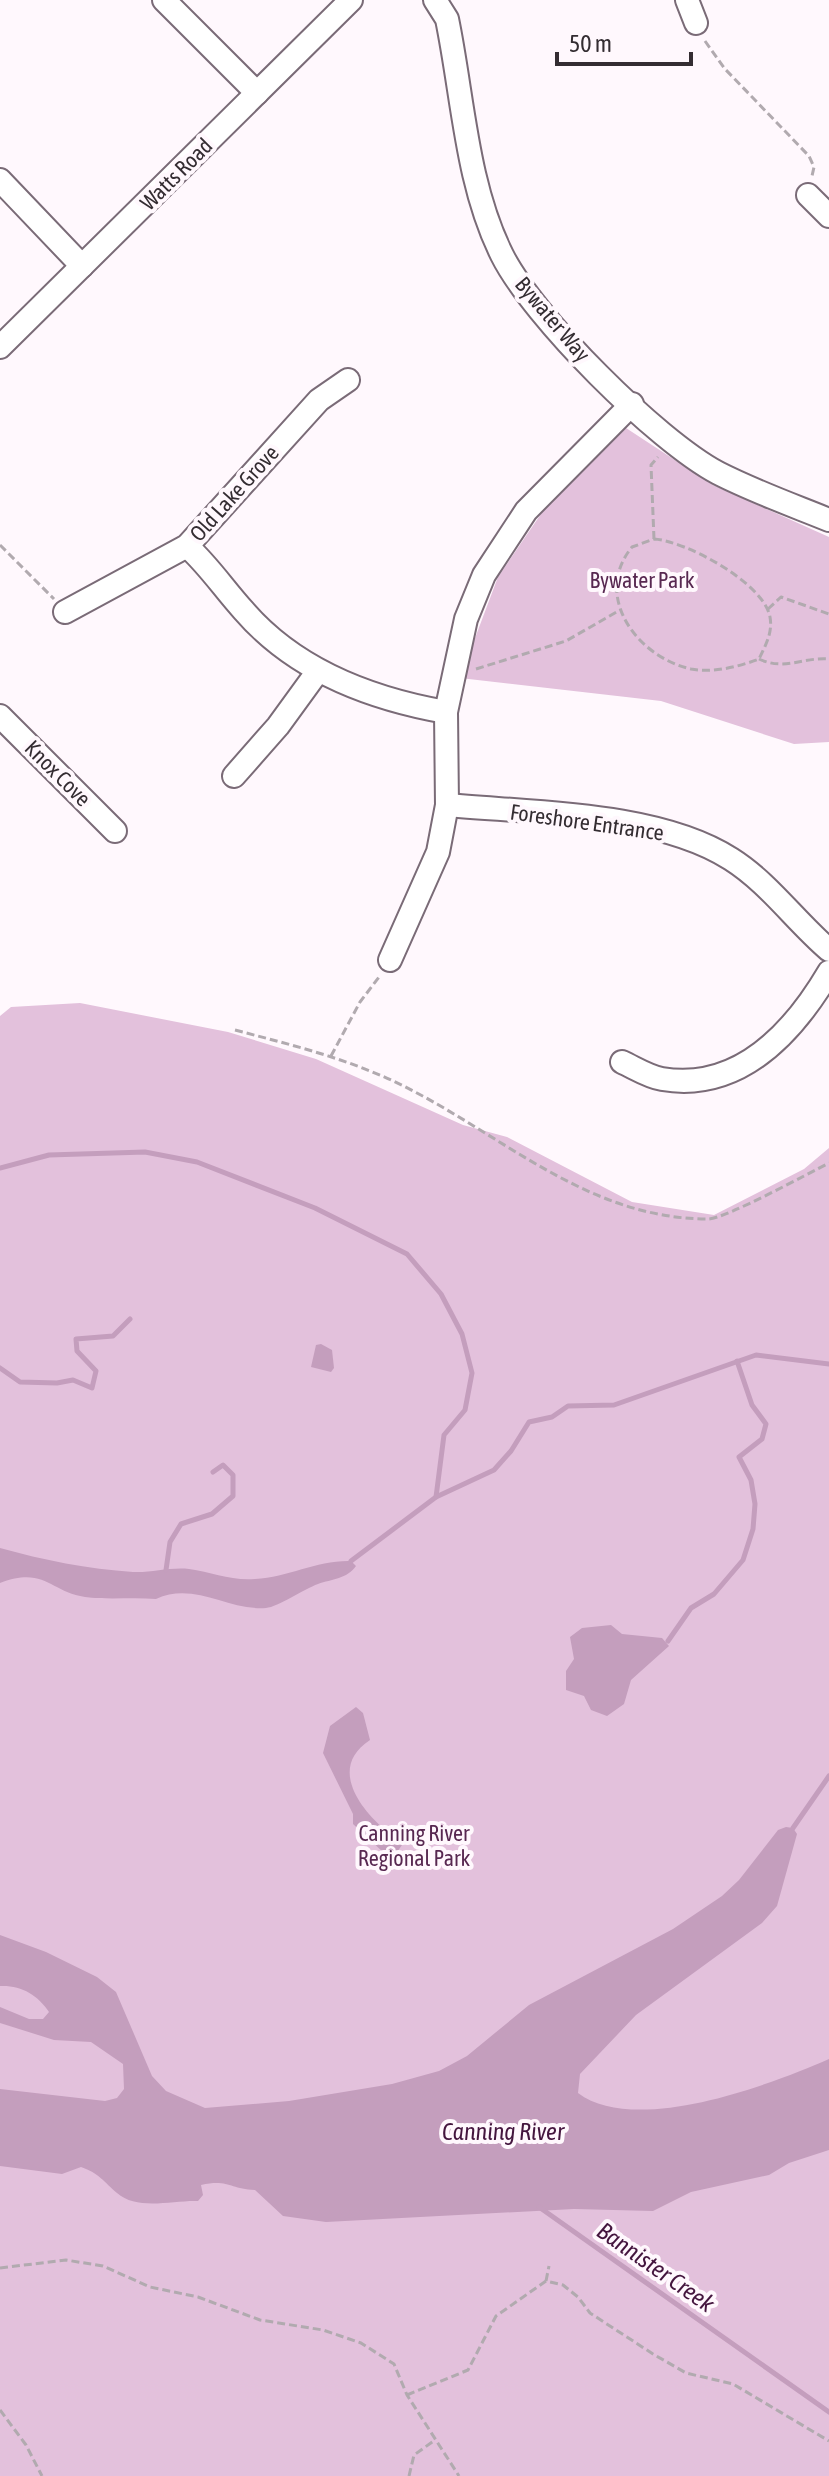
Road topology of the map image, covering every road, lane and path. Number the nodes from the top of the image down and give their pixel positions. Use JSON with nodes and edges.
{"nodes":[{"id":1,"x":164,"y":0,"type":"edge"},
{"id":2,"x":351,"y":0,"type":"edge"},
{"id":3,"x":435,"y":0,"type":"edge"},
{"id":4,"x":687,"y":0,"type":"edge"},
{"id":5,"x":696,"y":23,"type":"joint"},
{"id":6,"x":257,"y":93,"type":"junction"},
{"id":7,"x":0,"y":180,"type":"edge"},
{"id":8,"x":808,"y":195,"type":"joint"},
{"id":9,"x":829,"y":216,"type":"edge"},
{"id":10,"x":82,"y":266,"type":"junction"},
{"id":11,"x":0,"y":347,"type":"edge"},
{"id":12,"x":348,"y":380,"type":"dead end"},
{"id":13,"x":632,"y":404,"type":"junction"},
{"id":14,"x":662,"y":453,"type":"dead end"},
{"id":15,"x":829,"y":520,"type":"edge"},
{"id":16,"x":654,"y":539,"type":"junction"},
{"id":17,"x":0,"y":545,"type":"edge"},
{"id":18,"x":187,"y":546,"type":"junction"},
{"id":19,"x":768,"y":609,"type":"junction"},
{"id":20,"x":620,"y":610,"type":"junction"},
{"id":21,"x":65,"y":612,"type":"joint"},
{"id":22,"x":829,"y":614,"type":"edge"},
{"id":23,"x":759,"y":659,"type":"junction"},
{"id":24,"x":829,"y":659,"type":"edge"},
{"id":25,"x":318,"y":671,"type":"junction"},
{"id":26,"x":453,"y":675,"type":"junction"},
{"id":27,"x":446,"y":712,"type":"junction"},
{"id":28,"x":0,"y":716,"type":"edge"},
{"id":29,"x":234,"y":776,"type":"dead end"},
{"id":30,"x":447,"y":805,"type":"junction"},
{"id":31,"x":115,"y":831,"type":"dead end"},
{"id":32,"x":829,"y":950,"type":"edge"},
{"id":33,"x":390,"y":960,"type":"joint"},
{"id":34,"x":829,"y":972,"type":"edge"},
{"id":35,"x":235,"y":1030,"type":"dead end"},
{"id":36,"x":331,"y":1056,"type":"junction"},
{"id":37,"x":622,"y":1062,"type":"dead end"},
{"id":38,"x":829,"y":1163,"type":"edge"},
{"id":39,"x":549,"y":2266,"type":"dead end"},
{"id":40,"x":0,"y":2268,"type":"edge"},
{"id":41,"x":546,"y":2281,"type":"junction"},
{"id":42,"x":407,"y":2395,"type":"junction"},
{"id":43,"x":0,"y":2410,"type":"edge"},
{"id":44,"x":435,"y":2440,"type":"junction"},
{"id":45,"x":829,"y":2441,"type":"edge"},
{"id":46,"x":42,"y":2476,"type":"edge"},
{"id":47,"x":409,"y":2476,"type":"edge"},
{"id":48,"x":459,"y":2476,"type":"edge"}],
"edges":[{"from":1,"to":6,"type":"street"},
{"from":2,"to":6,"type":"street","name":"Watts Road"},
{"from":3,"to":13,"type":"street","name":"Bywater Way"},
{"from":4,"to":5,"type":"street"},
{"from":5,"to":8,"type":"path"},
{"from":6,"to":10,"type":"street","name":"Watts Road"},
{"from":7,"to":10,"type":"street"},
{"from":8,"to":9,"type":"street"},
{"from":10,"to":11,"type":"street","name":"Watts Road"},
{"from":12,"to":18,"type":"street","name":"Old Lake Grove"},
{"from":13,"to":15,"type":"street","name":"Bywater Way"},
{"from":13,"to":26,"type":"street"},
{"from":14,"to":16,"type":"path"},
{"from":16,"to":19,"type":"path"},
{"from":16,"to":20,"type":"path"},
{"from":17,"to":21,"type":"path"},
{"from":18,"to":21,"type":"street","name":"Old Lake Grove"},
{"from":18,"to":25,"type":"street"},
{"from":19,"to":22,"type":"path"},
{"from":19,"to":23,"type":"path"},
{"from":20,"to":23,"type":"path"},
{"from":20,"to":26,"type":"path"},
{"from":23,"to":24,"type":"path"},
{"from":25,"to":27,"type":"street"},
{"from":25,"to":29,"type":"street"},
{"from":26,"to":27,"type":"street"},
{"from":27,"to":30,"type":"street"},
{"from":28,"to":31,"type":"street","name":"Knox Cove"},
{"from":30,"to":32,"type":"street","name":"Foreshore Entrance"},
{"from":30,"to":33,"type":"street"},
{"from":33,"to":36,"type":"path"},
{"from":34,"to":37,"type":"street"},
{"from":35,"to":36,"type":"path"},
{"from":36,"to":38,"type":"path"},
{"from":39,"to":41,"type":"path"},
{"from":40,"to":42,"type":"path"},
{"from":41,"to":42,"type":"path"},
{"from":41,"to":45,"type":"path"},
{"from":42,"to":44,"type":"path"},
{"from":43,"to":46,"type":"path"},
{"from":44,"to":47,"type":"path"},
{"from":44,"to":48,"type":"path"}]}
